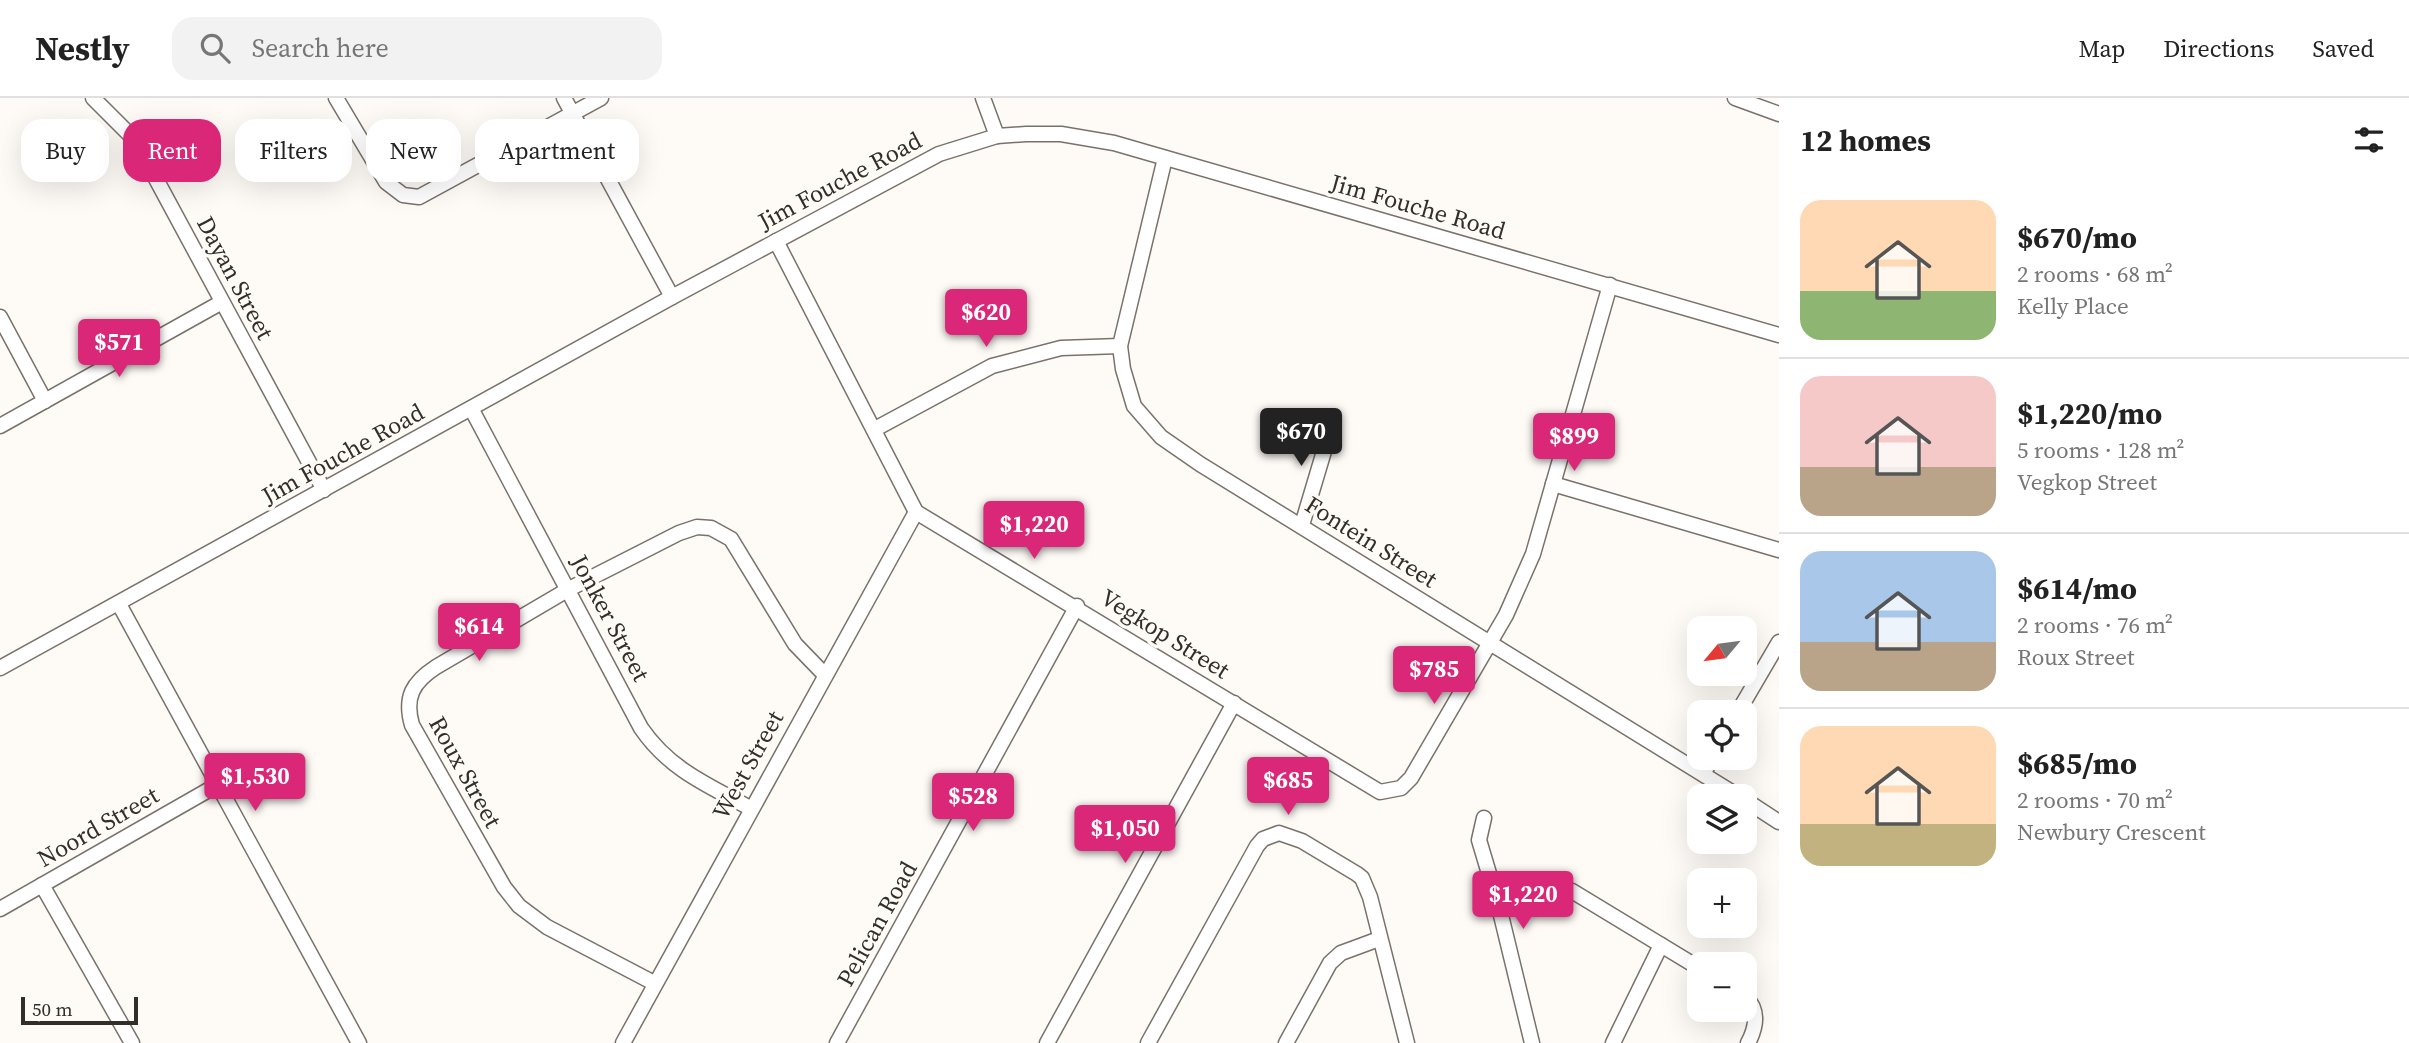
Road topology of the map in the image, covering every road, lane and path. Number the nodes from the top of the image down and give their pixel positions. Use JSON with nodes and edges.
{"nodes":[{"id":1,"x":93,"y":98,"type":"edge"},
{"id":2,"x":336,"y":98,"type":"edge"},
{"id":3,"x":564,"y":98,"type":"edge"},
{"id":4,"x":601,"y":98,"type":"edge"},
{"id":5,"x":983,"y":98,"type":"edge"},
{"id":6,"x":1735,"y":98,"type":"edge"},
{"id":7,"x":572,"y":114,"type":"junction"},
{"id":8,"x":1779,"y":114,"type":"edge"},
{"id":9,"x":997,"y":136,"type":"junction"},
{"id":10,"x":1165,"y":158,"type":"junction"},
{"id":11,"x":776,"y":241,"type":"junction"},
{"id":12,"x":1609,"y":285,"type":"junction"},
{"id":13,"x":673,"y":297,"type":"junction"},
{"id":14,"x":222,"y":302,"type":"junction"},
{"id":15,"x":0,"y":317,"type":"edge"},
{"id":16,"x":1779,"y":334,"type":"edge"},
{"id":17,"x":1120,"y":346,"type":"junction"},
{"id":18,"x":45,"y":401,"type":"junction"},
{"id":19,"x":472,"y":410,"type":"junction"},
{"id":20,"x":1333,"y":421,"type":"dead end"},
{"id":21,"x":0,"y":426,"type":"edge"},
{"id":22,"x":875,"y":429,"type":"junction"},
{"id":23,"x":1553,"y":484,"type":"junction"},
{"id":24,"x":324,"y":490,"type":"junction"},
{"id":25,"x":916,"y":512,"type":"junction"},
{"id":26,"x":1302,"y":525,"type":"junction"},
{"id":27,"x":1779,"y":550,"type":"edge"},
{"id":28,"x":569,"y":589,"type":"junction"},
{"id":29,"x":118,"y":604,"type":"junction"},
{"id":30,"x":1077,"y":606,"type":"junction"},
{"id":31,"x":1491,"y":642,"type":"junction"},
{"id":32,"x":1779,"y":642,"type":"edge"},
{"id":33,"x":0,"y":668,"type":"edge"},
{"id":34,"x":824,"y":674,"type":"junction"},
{"id":35,"x":1745,"y":700,"type":"edge"},
{"id":36,"x":1234,"y":703,"type":"junction"},
{"id":37,"x":1705,"y":770,"type":"edge"},
{"id":38,"x":1703,"y":774,"type":"junction"},
{"id":39,"x":219,"y":784,"type":"junction"},
{"id":40,"x":1719,"y":784,"type":"edge"},
{"id":41,"x":1757,"y":807,"type":"edge"},
{"id":42,"x":750,"y":808,"type":"junction"},
{"id":43,"x":1484,"y":818,"type":"dead end"},
{"id":44,"x":1779,"y":821,"type":"edge"},
{"id":45,"x":42,"y":885,"type":"junction"},
{"id":46,"x":1499,"y":907,"type":"junction"},
{"id":47,"x":0,"y":909,"type":"edge"},
{"id":48,"x":1379,"y":939,"type":"junction"},
{"id":49,"x":1661,"y":945,"type":"junction"},
{"id":50,"x":1687,"y":961,"type":"edge"},
{"id":51,"x":654,"y":983,"type":"junction"},
{"id":52,"x":1755,"y":1022,"type":"edge"},
{"id":53,"x":132,"y":1043,"type":"edge"},
{"id":54,"x":359,"y":1043,"type":"edge"},
{"id":55,"x":623,"y":1043,"type":"edge"},
{"id":56,"x":838,"y":1043,"type":"edge"},
{"id":57,"x":1047,"y":1043,"type":"edge"},
{"id":58,"x":1148,"y":1043,"type":"edge"},
{"id":59,"x":1286,"y":1043,"type":"edge"},
{"id":60,"x":1408,"y":1043,"type":"edge"},
{"id":61,"x":1532,"y":1043,"type":"edge"},
{"id":62,"x":1614,"y":1043,"type":"edge"},
{"id":63,"x":1748,"y":1043,"type":"edge"}],
"edges":[{"from":1,"to":14,"type":"street","name":"Dayan Street"},
{"from":2,"to":7,"type":"street"},
{"from":3,"to":7,"type":"street"},
{"from":4,"to":7,"type":"street"},
{"from":5,"to":9,"type":"street"},
{"from":6,"to":8,"type":"street"},
{"from":7,"to":13,"type":"street"},
{"from":9,"to":10,"type":"street","name":"Jim Fouche Road"},
{"from":9,"to":11,"type":"street","name":"Jim Fouche Road"},
{"from":10,"to":12,"type":"street","name":"Jim Fouche Road"},
{"from":10,"to":17,"type":"street","name":"Fontein Street"},
{"from":11,"to":13,"type":"street","name":"Jim Fouche Road"},
{"from":11,"to":22,"type":"street"},
{"from":12,"to":16,"type":"street","name":"Jim Fouche Road"},
{"from":12,"to":23,"type":"street"},
{"from":13,"to":19,"type":"street","name":"Jim Fouche Road"},
{"from":14,"to":18,"type":"street"},
{"from":14,"to":24,"type":"street","name":"Dayan Street"},
{"from":15,"to":18,"type":"street"},
{"from":17,"to":22,"type":"street"},
{"from":17,"to":26,"type":"street","name":"Fontein Street"},
{"from":18,"to":21,"type":"street"},
{"from":19,"to":24,"type":"street","name":"Jim Fouche Road"},
{"from":19,"to":28,"type":"street","name":"Jonker Street"},
{"from":20,"to":26,"type":"street"},
{"from":22,"to":25,"type":"street"},
{"from":23,"to":27,"type":"street"},
{"from":23,"to":31,"type":"street"},
{"from":24,"to":29,"type":"street","name":"Jim Fouche Road"},
{"from":25,"to":30,"type":"street","name":"Vegkop Street"},
{"from":25,"to":34,"type":"street","name":"West Street"},
{"from":26,"to":31,"type":"street","name":"Fontein Street"},
{"from":28,"to":34,"type":"street","name":"Roux Street"},
{"from":28,"to":42,"type":"street","name":"Jonker Street"},
{"from":28,"to":51,"type":"street","name":"Roux Street"},
{"from":29,"to":33,"type":"street","name":"Jim Fouche Road"},
{"from":29,"to":39,"type":"street"},
{"from":30,"to":36,"type":"street","name":"Vegkop Street"},
{"from":30,"to":56,"type":"street","name":"Pelican Road"},
{"from":31,"to":36,"type":"street","name":"Vegkop Street"},
{"from":31,"to":38,"type":"street","name":"Fontein Street"},
{"from":32,"to":35,"type":"street"},
{"from":34,"to":42,"type":"street","name":"West Street"},
{"from":36,"to":57,"type":"street"},
{"from":37,"to":38,"type":"street"},
{"from":38,"to":40,"type":"street","name":"Fontein Street"},
{"from":39,"to":45,"type":"street","name":"Noord Street"},
{"from":39,"to":54,"type":"street"},
{"from":41,"to":44,"type":"street"},
{"from":42,"to":51,"type":"street","name":"West Street"},
{"from":43,"to":46,"type":"street"},
{"from":45,"to":47,"type":"street","name":"Noord Street"},
{"from":45,"to":53,"type":"street"},
{"from":46,"to":49,"type":"street"},
{"from":46,"to":61,"type":"street"},
{"from":48,"to":58,"type":"street"},
{"from":48,"to":59,"type":"street"},
{"from":48,"to":60,"type":"street"},
{"from":49,"to":50,"type":"street"},
{"from":49,"to":62,"type":"street"},
{"from":51,"to":55,"type":"street","name":"West Street"},
{"from":52,"to":63,"type":"street"}]}
